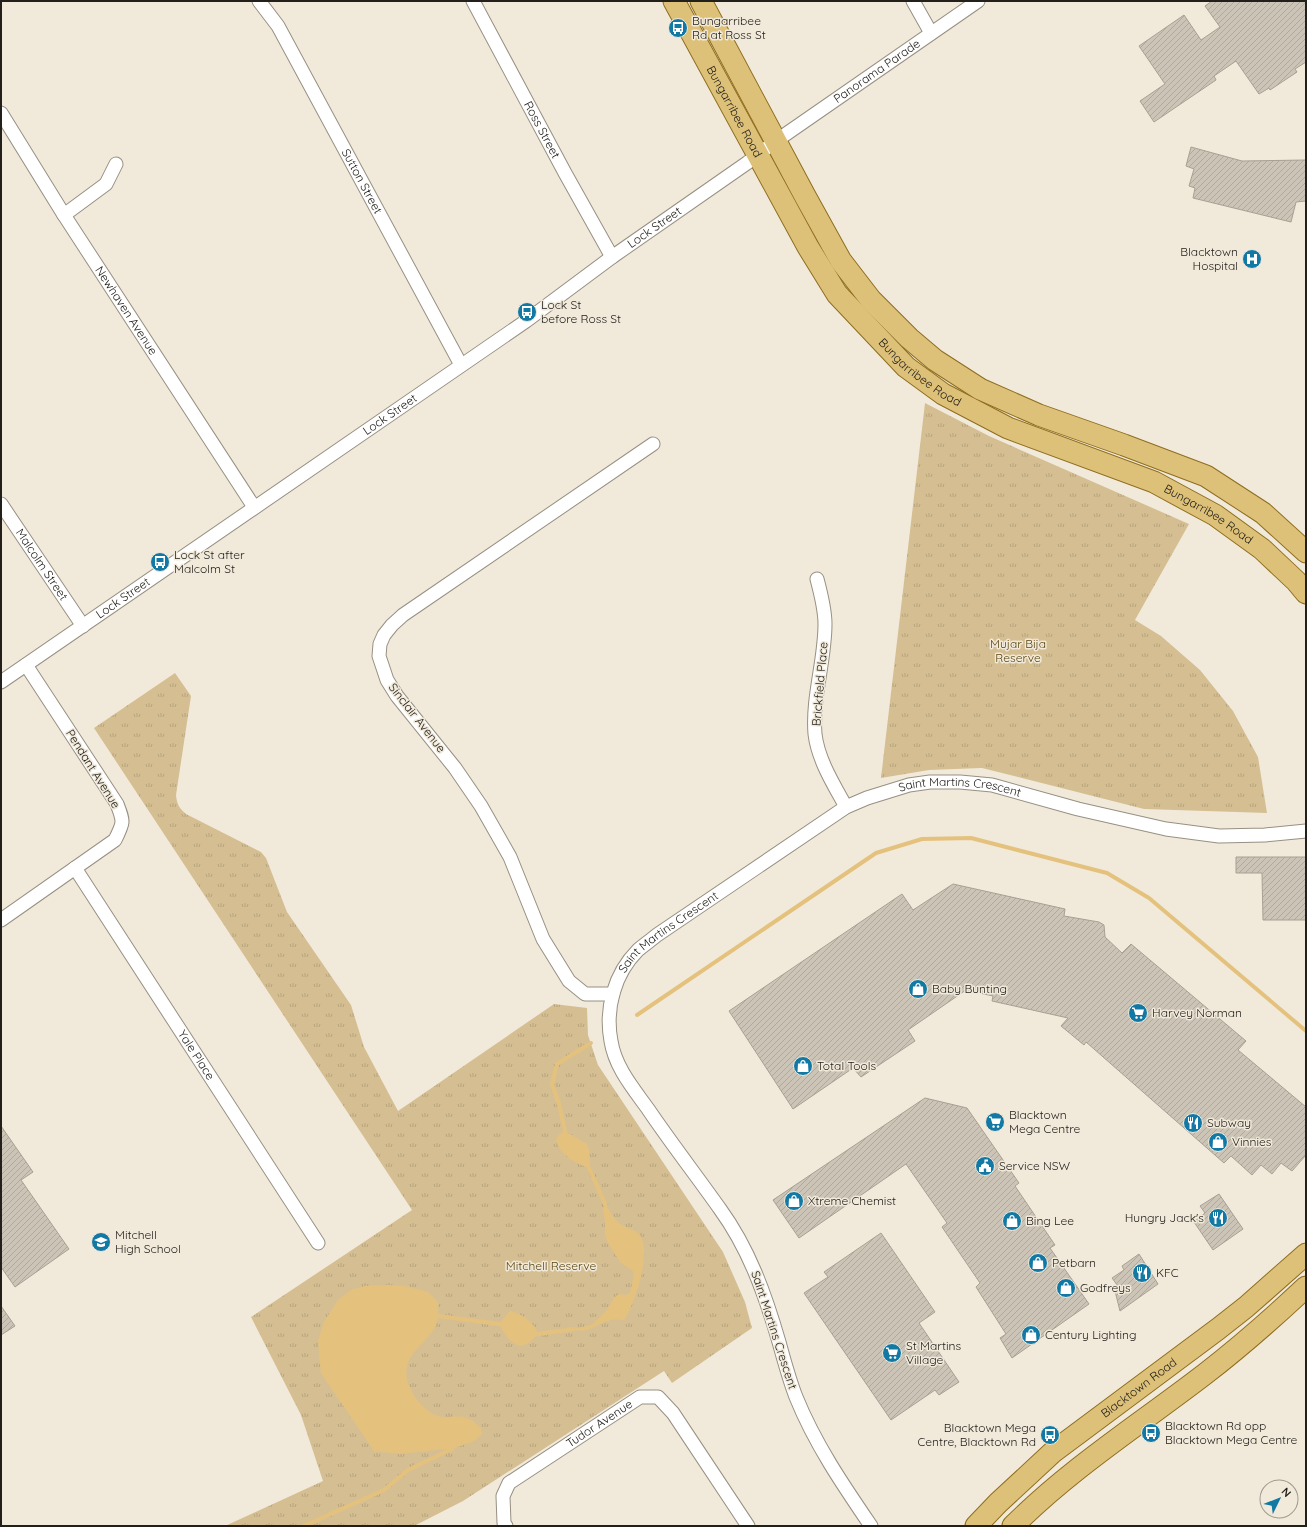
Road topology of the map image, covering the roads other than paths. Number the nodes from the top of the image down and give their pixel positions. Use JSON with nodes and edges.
{"nodes":[{"id":1,"x":259,"y":1,"type":"edge"},
{"id":2,"x":473,"y":1,"type":"edge"},
{"id":3,"x":674,"y":1,"type":"edge"},
{"id":4,"x":701,"y":1,"type":"edge"},
{"id":5,"x":913,"y":1,"type":"edge"},
{"id":6,"x":978,"y":1,"type":"edge"},
{"id":7,"x":931,"y":34,"type":"junction"},
{"id":8,"x":1,"y":113,"type":"edge"},
{"id":9,"x":776,"y":141,"type":"junction"},
{"id":10,"x":758,"y":154,"type":"junction"},
{"id":11,"x":116,"y":164,"type":"dead end"},
{"id":12,"x":64,"y":215,"type":"junction"},
{"id":13,"x":612,"y":257,"type":"junction"},
{"id":14,"x":461,"y":365,"type":"junction"},
{"id":15,"x":653,"y":444,"type":"dead end"},
{"id":16,"x":1,"y":504,"type":"edge"},
{"id":17,"x":254,"y":507,"type":"junction"},
{"id":18,"x":1306,"y":552,"type":"edge"},
{"id":19,"x":817,"y":579,"type":"dead end"},
{"id":20,"x":1306,"y":593,"type":"edge"},
{"id":21,"x":83,"y":626,"type":"junction"},
{"id":22,"x":26,"y":665,"type":"junction"},
{"id":23,"x":1,"y":682,"type":"edge"},
{"id":24,"x":846,"y":807,"type":"junction"},
{"id":25,"x":1306,"y":831,"type":"edge"},
{"id":26,"x":75,"y":868,"type":"junction"},
{"id":27,"x":1,"y":920,"type":"edge"},
{"id":28,"x":612,"y":994,"type":"junction"},
{"id":29,"x":318,"y":1243,"type":"dead end"},
{"id":30,"x":1306,"y":1254,"type":"edge"},
{"id":31,"x":1306,"y":1287,"type":"edge"},
{"id":32,"x":506,"y":1526,"type":"edge"},
{"id":33,"x":748,"y":1526,"type":"edge"},
{"id":34,"x":871,"y":1526,"type":"edge"},
{"id":35,"x":976,"y":1526,"type":"edge"},
{"id":36,"x":1013,"y":1526,"type":"edge"}],
"edges":[{"from":1,"to":14,"type":"street","name":"Sutton Street"},
{"from":2,"to":13,"type":"street","name":"Ross Street"},
{"from":3,"to":10,"type":"main road","name":"Bungarribee Road"},
{"from":4,"to":9,"type":"main road","name":"Bungarribee Road"},
{"from":5,"to":7,"type":"street"},
{"from":6,"to":7,"type":"street","name":"Panorama Parade"},
{"from":7,"to":9,"type":"street","name":"Panorama Parade"},
{"from":8,"to":12,"type":"street","name":"Newhaven Avenue"},
{"from":9,"to":10,"type":"street","name":"Lock Street"},
{"from":9,"to":18,"type":"main road","name":"Bungarribee Road"},
{"from":10,"to":13,"type":"street","name":"Lock Street"},
{"from":10,"to":20,"type":"main road","name":"Bungarribee Road"},
{"from":11,"to":12,"type":"street"},
{"from":12,"to":17,"type":"street","name":"Newhaven Avenue"},
{"from":13,"to":14,"type":"street","name":"Lock Street"},
{"from":14,"to":17,"type":"street","name":"Lock Street"},
{"from":15,"to":28,"type":"street","name":"Sinclair Avenue"},
{"from":16,"to":21,"type":"street","name":"Malcolm Street"},
{"from":17,"to":21,"type":"street","name":"Lock Street"},
{"from":19,"to":24,"type":"street","name":"Brickfield Place"},
{"from":21,"to":22,"type":"street","name":"Lock Street"},
{"from":22,"to":23,"type":"street","name":"Lock Street"},
{"from":22,"to":26,"type":"street","name":"Pendant Avenue"},
{"from":24,"to":25,"type":"street","name":"Saint Martins Crescent"},
{"from":24,"to":28,"type":"street","name":"Saint Martins Crescent"},
{"from":26,"to":27,"type":"street","name":"Pendant Avenue"},
{"from":26,"to":29,"type":"street","name":"Yale Place"},
{"from":28,"to":34,"type":"street","name":"Saint Martins Crescent"},
{"from":30,"to":35,"type":"main road","name":"Blacktown Road"},
{"from":31,"to":36,"type":"main road"},
{"from":32,"to":33,"type":"street","name":"Tudor Avenue"}]}
